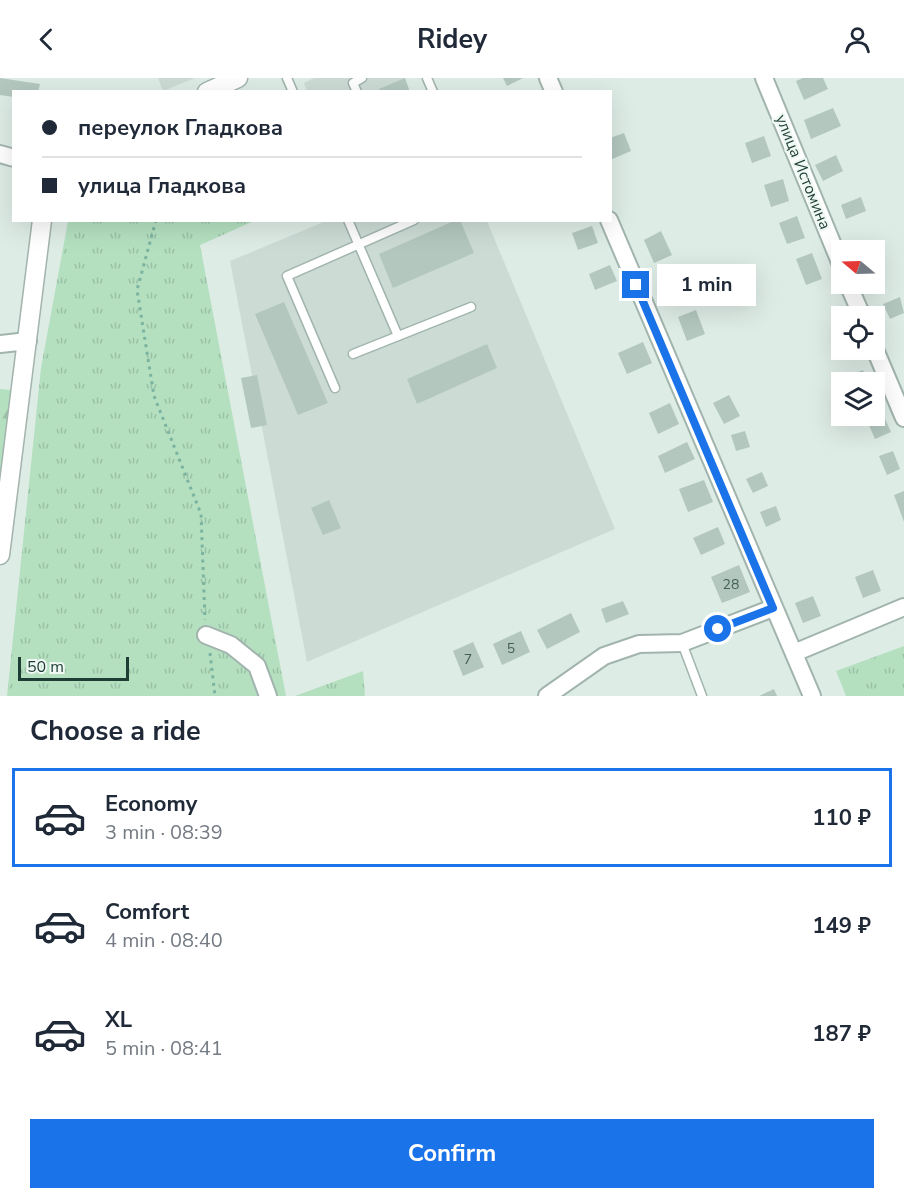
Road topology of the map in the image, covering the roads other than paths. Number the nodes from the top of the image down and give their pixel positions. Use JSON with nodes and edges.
{"nodes":[{"id":1,"x":238,"y":78,"type":"edge"},
{"id":2,"x":362,"y":78,"type":"edge"},
{"id":3,"x":764,"y":78,"type":"edge"},
{"id":4,"x":211,"y":90,"type":"edge"},
{"id":5,"x":356,"y":90,"type":"edge"},
{"id":6,"x":42,"y":222,"type":"edge"},
{"id":7,"x":349,"y":222,"type":"edge"},
{"id":8,"x":409,"y":222,"type":"edge"},
{"id":9,"x":610,"y":222,"type":"edge"},
{"id":10,"x":831,"y":240,"type":"edge"},
{"id":11,"x":358,"y":244,"type":"junction"},
{"id":12,"x":471,"y":307,"type":"dead end"},
{"id":13,"x":398,"y":336,"type":"junction"},
{"id":14,"x":28,"y":341,"type":"junction"},
{"id":15,"x":0,"y":344,"type":"edge"},
{"id":16,"x":353,"y":354,"type":"dead end"},
{"id":17,"x":879,"y":360,"type":"edge"},
{"id":18,"x":335,"y":388,"type":"dead end"},
{"id":19,"x":904,"y":418,"type":"edge"},
{"id":20,"x":0,"y":555,"type":"edge"},
{"id":21,"x":904,"y":607,"type":"edge"},
{"id":22,"x":773,"y":608,"type":"junction"},
{"id":23,"x":206,"y":635,"type":"road end"},
{"id":24,"x":682,"y":644,"type":"junction"},
{"id":25,"x":794,"y":653,"type":"junction"},
{"id":26,"x":268,"y":696,"type":"edge"},
{"id":27,"x":547,"y":696,"type":"edge"},
{"id":28,"x":702,"y":696,"type":"edge"},
{"id":29,"x":812,"y":696,"type":"edge"}],
"edges":[{"from":1,"to":4,"type":"street"},
{"from":2,"to":5,"type":"lane"},
{"from":3,"to":10,"type":"street","name":"улица Истомина"},
{"from":6,"to":14,"type":"street"},
{"from":7,"to":11,"type":"lane"},
{"from":8,"to":11,"type":"lane"},
{"from":9,"to":22,"type":"street"},
{"from":11,"to":13,"type":"lane"},
{"from":11,"to":18,"type":"lane"},
{"from":12,"to":13,"type":"lane"},
{"from":13,"to":16,"type":"lane"},
{"from":14,"to":15,"type":"street"},
{"from":14,"to":20,"type":"street"},
{"from":17,"to":19,"type":"street"},
{"from":21,"to":25,"type":"street"},
{"from":22,"to":24,"type":"street"},
{"from":22,"to":25,"type":"street"},
{"from":23,"to":26,"type":"street"},
{"from":24,"to":27,"type":"street"},
{"from":24,"to":28,"type":"lane"},
{"from":25,"to":29,"type":"street"}]}
